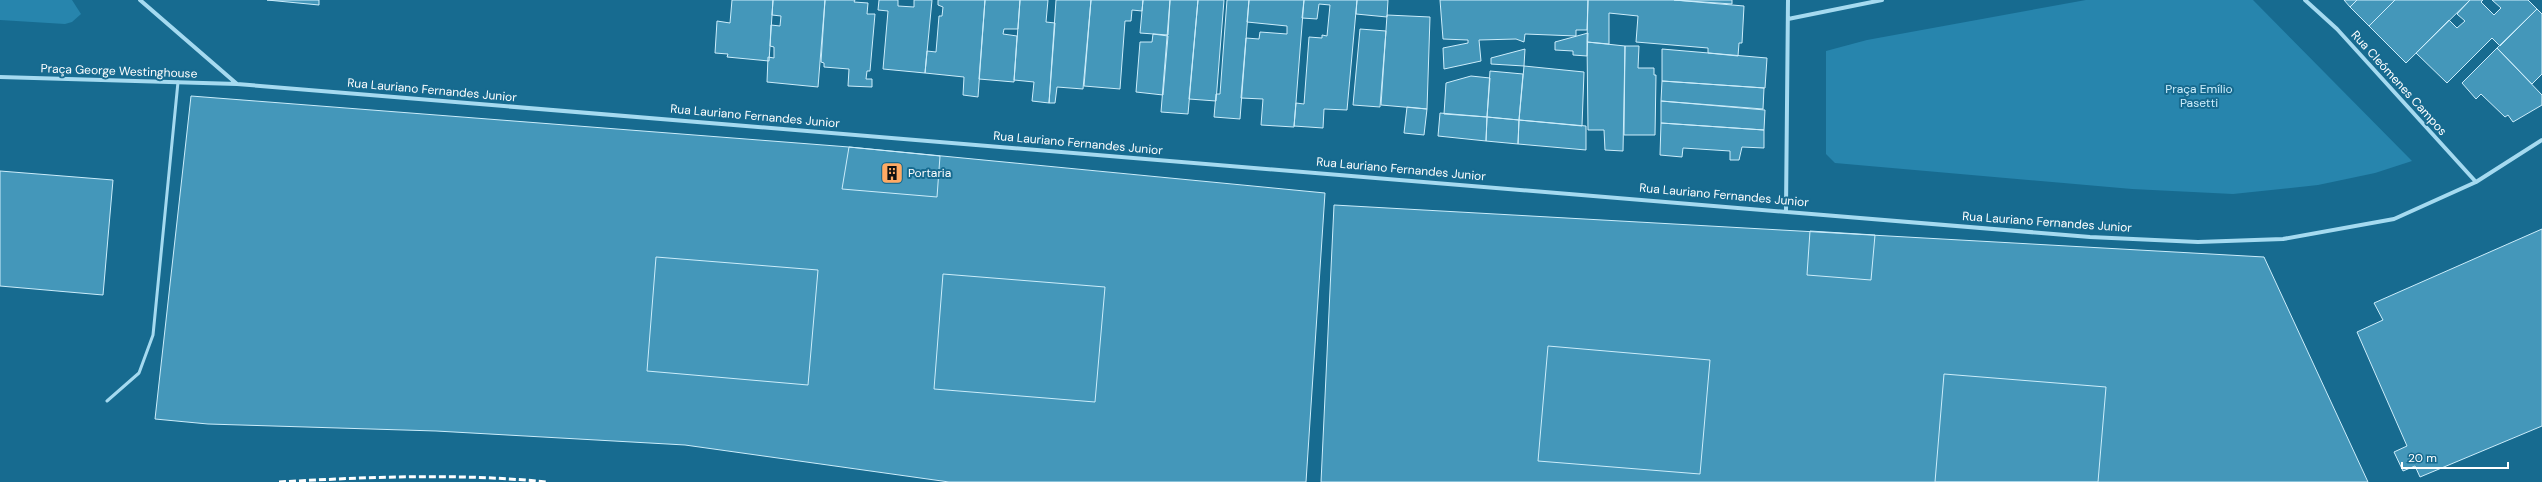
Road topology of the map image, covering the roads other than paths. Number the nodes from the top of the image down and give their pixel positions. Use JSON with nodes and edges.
{"nodes":[{"id":1,"x":140,"y":0,"type":"edge"},
{"id":2,"x":1788,"y":0,"type":"edge"},
{"id":3,"x":1882,"y":0,"type":"edge"},
{"id":4,"x":2305,"y":0,"type":"edge"},
{"id":5,"x":1788,"y":19,"type":"junction"},
{"id":6,"x":0,"y":77,"type":"edge"},
{"id":7,"x":178,"y":82,"type":"junction"},
{"id":8,"x":237,"y":84,"type":"junction"},
{"id":9,"x":2542,"y":140,"type":"edge"},
{"id":10,"x":2476,"y":182,"type":"junction"},
{"id":11,"x":1786,"y":210,"type":"junction"},
{"id":12,"x":107,"y":401,"type":"dead end"}],
"edges":[{"from":1,"to":8,"type":"street"},
{"from":2,"to":5,"type":"street"},
{"from":3,"to":5,"type":"street"},
{"from":4,"to":10,"type":"street","name":"Rua Cleómenes Campos"},
{"from":5,"to":11,"type":"street"},
{"from":6,"to":7,"type":"street","name":"Praça George Westinghouse"},
{"from":7,"to":8,"type":"street","name":"Praça George Westinghouse"},
{"from":7,"to":12,"type":"lane"},
{"from":8,"to":11,"type":"street","name":"Rua Lauriano Fernandes Junior"},
{"from":9,"to":10,"type":"street","name":"Rua Lauriano Fernandes Junior"},
{"from":10,"to":11,"type":"street","name":"Rua Lauriano Fernandes Junior"}]}
